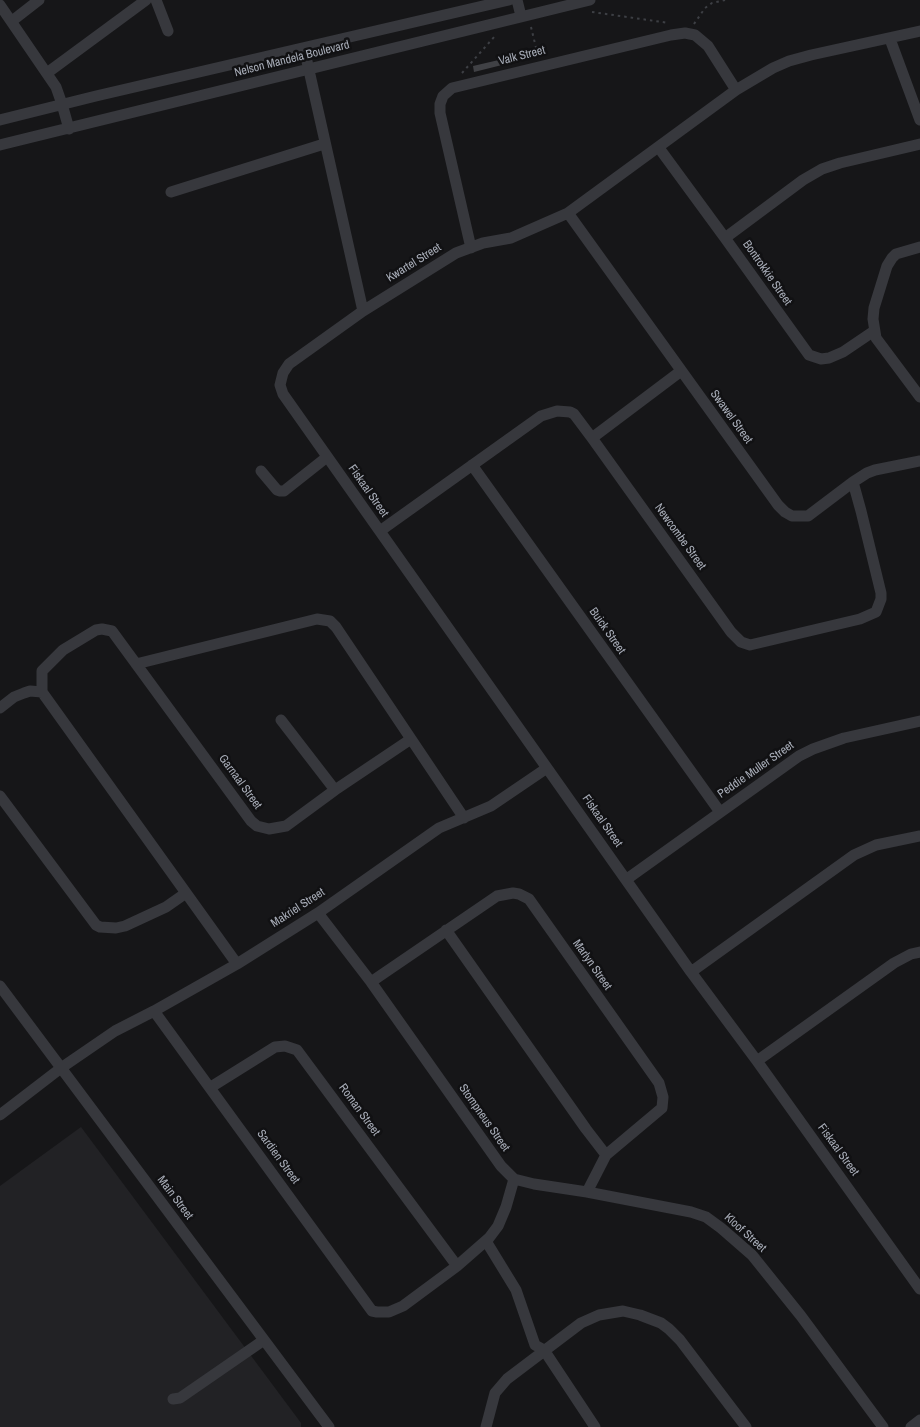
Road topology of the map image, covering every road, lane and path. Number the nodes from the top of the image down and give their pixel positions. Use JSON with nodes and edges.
{"nodes":[{"id":1,"x":39,"y":0,"type":"edge"},
{"id":2,"x":146,"y":0,"type":"edge"},
{"id":3,"x":156,"y":0,"type":"edge"},
{"id":4,"x":509,"y":0,"type":"edge"},
{"id":5,"x":517,"y":0,"type":"edge"},
{"id":6,"x":590,"y":0,"type":"edge"},
{"id":7,"x":725,"y":0,"type":"edge"},
{"id":8,"x":0,"y":5,"type":"edge"},
{"id":9,"x":585,"y":11,"type":"dead end"},
{"id":10,"x":521,"y":16,"type":"junction"},
{"id":11,"x":12,"y":21,"type":"junction"},
{"id":12,"x":669,"y":23,"type":"dead end"},
{"id":13,"x":530,"y":25,"type":"dead end"},
{"id":14,"x":168,"y":31,"type":"dead end"},
{"id":15,"x":920,"y":32,"type":"edge"},
{"id":16,"x":495,"y":33,"type":"dead end"},
{"id":17,"x":688,"y":34,"type":"junction"},
{"id":18,"x":890,"y":39,"type":"junction"},
{"id":19,"x":304,"y":48,"type":"junction"},
{"id":20,"x":541,"y":66,"type":"junction"},
{"id":21,"x":308,"y":69,"type":"junction"},
{"id":22,"x":46,"y":73,"type":"junction"},
{"id":23,"x":452,"y":88,"type":"junction"},
{"id":24,"x":736,"y":90,"type":"junction"},
{"id":25,"x":62,"y":104,"type":"junction"},
{"id":26,"x":0,"y":120,"type":"edge"},
{"id":27,"x":920,"y":120,"type":"edge"},
{"id":28,"x":69,"y":129,"type":"junction"},
{"id":29,"x":324,"y":144,"type":"junction"},
{"id":30,"x":920,"y":144,"type":"edge"},
{"id":31,"x":0,"y":145,"type":"edge"},
{"id":32,"x":659,"y":148,"type":"junction"},
{"id":33,"x":171,"y":192,"type":"dead end"},
{"id":34,"x":568,"y":213,"type":"junction"},
{"id":35,"x":726,"y":238,"type":"junction"},
{"id":36,"x":920,"y":247,"type":"edge"},
{"id":37,"x":471,"y":248,"type":"junction"},
{"id":38,"x":363,"y":311,"type":"junction"},
{"id":39,"x":874,"y":331,"type":"junction"},
{"id":40,"x":289,"y":364,"type":"joint"},
{"id":41,"x":680,"y":371,"type":"junction"},
{"id":42,"x":920,"y":397,"type":"edge"},
{"id":43,"x":592,"y":438,"type":"junction"},
{"id":44,"x":327,"y":457,"type":"junction"},
{"id":45,"x":920,"y":461,"type":"edge"},
{"id":46,"x":472,"y":465,"type":"junction"},
{"id":47,"x":261,"y":471,"type":"dead end"},
{"id":48,"x":852,"y":482,"type":"junction"},
{"id":49,"x":380,"y":532,"type":"junction"},
{"id":50,"x":136,"y":664,"type":"junction"},
{"id":51,"x":42,"y":692,"type":"junction"},
{"id":52,"x":0,"y":708,"type":"edge"},
{"id":53,"x":281,"y":720,"type":"dead end"},
{"id":54,"x":920,"y":721,"type":"edge"},
{"id":55,"x":411,"y":738,"type":"junction"},
{"id":56,"x":547,"y":768,"type":"junction"},
{"id":57,"x":335,"y":790,"type":"junction"},
{"id":58,"x":0,"y":796,"type":"edge"},
{"id":59,"x":720,"y":812,"type":"junction"},
{"id":60,"x":464,"y":818,"type":"junction"},
{"id":61,"x":920,"y":836,"type":"edge"},
{"id":62,"x":627,"y":879,"type":"junction"},
{"id":63,"x":186,"y":894,"type":"junction"},
{"id":64,"x":318,"y":913,"type":"junction"},
{"id":65,"x":446,"y":930,"type":"junction"},
{"id":66,"x":920,"y":952,"type":"edge"},
{"id":67,"x":237,"y":964,"type":"junction"},
{"id":68,"x":692,"y":972,"type":"junction"},
{"id":69,"x":371,"y":982,"type":"junction"},
{"id":70,"x":0,"y":986,"type":"edge"},
{"id":71,"x":154,"y":1011,"type":"junction"},
{"id":72,"x":757,"y":1061,"type":"junction"},
{"id":73,"x":60,"y":1068,"type":"junction"},
{"id":74,"x":210,"y":1087,"type":"junction"},
{"id":75,"x":0,"y":1115,"type":"edge"},
{"id":76,"x":606,"y":1155,"type":"junction"},
{"id":77,"x":514,"y":1179,"type":"junction"},
{"id":78,"x":587,"y":1192,"type":"junction"},
{"id":79,"x":486,"y":1241,"type":"junction"},
{"id":80,"x":457,"y":1266,"type":"junction"},
{"id":81,"x":920,"y":1289,"type":"edge"},
{"id":82,"x":264,"y":1340,"type":"junction"},
{"id":83,"x":544,"y":1350,"type":"junction"},
{"id":84,"x":173,"y":1399,"type":"dead end"},
{"id":85,"x":920,"y":1420,"type":"edge"},
{"id":86,"x":328,"y":1427,"type":"edge"},
{"id":87,"x":486,"y":1427,"type":"edge"},
{"id":88,"x":595,"y":1427,"type":"edge"},
{"id":89,"x":746,"y":1427,"type":"edge"},
{"id":90,"x":883,"y":1427,"type":"edge"},
{"id":91,"x":911,"y":1427,"type":"edge"}],
"edges":[{"from":1,"to":11,"type":"street"},
{"from":2,"to":22,"type":"street"},
{"from":3,"to":14,"type":"street"},
{"from":4,"to":19,"type":"street","name":"Nelson Mandela Boulevard"},
{"from":5,"to":10,"type":"street"},
{"from":6,"to":10,"type":"street","name":"Nelson Mandela Boulevard"},
{"from":7,"to":17,"type":"path"},
{"from":8,"to":11,"type":"street"},
{"from":9,"to":12,"type":"path"},
{"from":10,"to":21,"type":"street","name":"Nelson Mandela Boulevard"},
{"from":11,"to":22,"type":"street"},
{"from":13,"to":20,"type":"path"},
{"from":15,"to":18,"type":"street","name":"Kwartel Street"},
{"from":16,"to":23,"type":"path"},
{"from":17,"to":20,"type":"street","name":"Valk Street"},
{"from":17,"to":24,"type":"street"},
{"from":18,"to":24,"type":"street","name":"Kwartel Street"},
{"from":18,"to":27,"type":"street"},
{"from":19,"to":21,"type":"street"},
{"from":19,"to":25,"type":"street","name":"Nelson Mandela Boulevard"},
{"from":20,"to":23,"type":"street","name":"Valk Street"},
{"from":21,"to":28,"type":"street","name":"Nelson Mandela Boulevard"},
{"from":21,"to":29,"type":"street"},
{"from":22,"to":25,"type":"street"},
{"from":23,"to":37,"type":"street"},
{"from":24,"to":32,"type":"street","name":"Kwartel Street"},
{"from":25,"to":26,"type":"street","name":"Nelson Mandela Boulevard"},
{"from":25,"to":28,"type":"street"},
{"from":28,"to":31,"type":"street","name":"Nelson Mandela Boulevard"},
{"from":29,"to":33,"type":"street"},
{"from":29,"to":38,"type":"street"},
{"from":30,"to":35,"type":"street"},
{"from":32,"to":34,"type":"street","name":"Kwartel Street"},
{"from":32,"to":35,"type":"street","name":"Bontrokkie Street"},
{"from":34,"to":37,"type":"street","name":"Kwartel Street"},
{"from":34,"to":41,"type":"street","name":"Swawel Street"},
{"from":35,"to":39,"type":"street","name":"Bontrokkie Street"},
{"from":36,"to":39,"type":"street"},
{"from":37,"to":38,"type":"street","name":"Kwartel Street"},
{"from":38,"to":40,"type":"street","name":"Kwartel Street"},
{"from":39,"to":42,"type":"street"},
{"from":40,"to":44,"type":"street","name":"Fiskaal Street"},
{"from":41,"to":43,"type":"street"},
{"from":41,"to":48,"type":"street","name":"Swawel Street"},
{"from":43,"to":46,"type":"street","name":"Newcombe Street"},
{"from":43,"to":48,"type":"street","name":"Newcombe Street"},
{"from":44,"to":47,"type":"street"},
{"from":44,"to":49,"type":"street","name":"Fiskaal Street"},
{"from":45,"to":48,"type":"street","name":"Swawel Street"},
{"from":46,"to":49,"type":"street","name":"Newcombe Street"},
{"from":46,"to":59,"type":"street","name":"Buick Street"},
{"from":49,"to":56,"type":"street","name":"Fiskaal Street"},
{"from":50,"to":51,"type":"street","name":"Garnaal Street"},
{"from":50,"to":55,"type":"street"},
{"from":50,"to":57,"type":"street","name":"Garnaal Street"},
{"from":51,"to":52,"type":"street"},
{"from":51,"to":63,"type":"street"},
{"from":53,"to":57,"type":"street"},
{"from":54,"to":59,"type":"street","name":"Peddie Muller Street"},
{"from":55,"to":57,"type":"street","name":"Garnaal Street"},
{"from":55,"to":60,"type":"street"},
{"from":56,"to":60,"type":"street","name":"Makriel Street"},
{"from":56,"to":62,"type":"street","name":"Fiskaal Street"},
{"from":58,"to":63,"type":"street"},
{"from":59,"to":62,"type":"street","name":"Peddie Muller Street"},
{"from":60,"to":64,"type":"street","name":"Makriel Street"},
{"from":61,"to":68,"type":"street"},
{"from":62,"to":68,"type":"street","name":"Fiskaal Street"},
{"from":63,"to":67,"type":"street"},
{"from":64,"to":67,"type":"street","name":"Makriel Street"},
{"from":64,"to":69,"type":"street","name":"Stompneus Street"},
{"from":65,"to":69,"type":"street","name":"Marlyn Street"},
{"from":65,"to":76,"type":"street"},
{"from":65,"to":76,"type":"street","name":"Marlyn Street"},
{"from":66,"to":72,"type":"street"},
{"from":67,"to":71,"type":"street","name":"Makriel Street"},
{"from":68,"to":72,"type":"street","name":"Fiskaal Street"},
{"from":69,"to":77,"type":"street","name":"Stompneus Street"},
{"from":70,"to":73,"type":"street","name":"Main Street"},
{"from":71,"to":73,"type":"street","name":"Makriel Street"},
{"from":71,"to":74,"type":"street","name":"Sardien Street"},
{"from":72,"to":81,"type":"street","name":"Fiskaal Street"},
{"from":73,"to":75,"type":"street","name":"Makriel Street"},
{"from":73,"to":82,"type":"street","name":"Main Street"},
{"from":74,"to":80,"type":"street","name":"Roman Street"},
{"from":74,"to":80,"type":"street","name":"Sardien Street"},
{"from":76,"to":78,"type":"street","name":"Marlyn Street"},
{"from":77,"to":78,"type":"street","name":"Kloof Street"},
{"from":77,"to":79,"type":"street"},
{"from":78,"to":90,"type":"street","name":"Kloof Street"},
{"from":79,"to":80,"type":"street"},
{"from":79,"to":83,"type":"street"},
{"from":82,"to":84,"type":"street"},
{"from":82,"to":86,"type":"street","name":"Main Street"},
{"from":83,"to":87,"type":"street"},
{"from":83,"to":88,"type":"street"},
{"from":83,"to":89,"type":"street"},
{"from":85,"to":91,"type":"street"}]}
